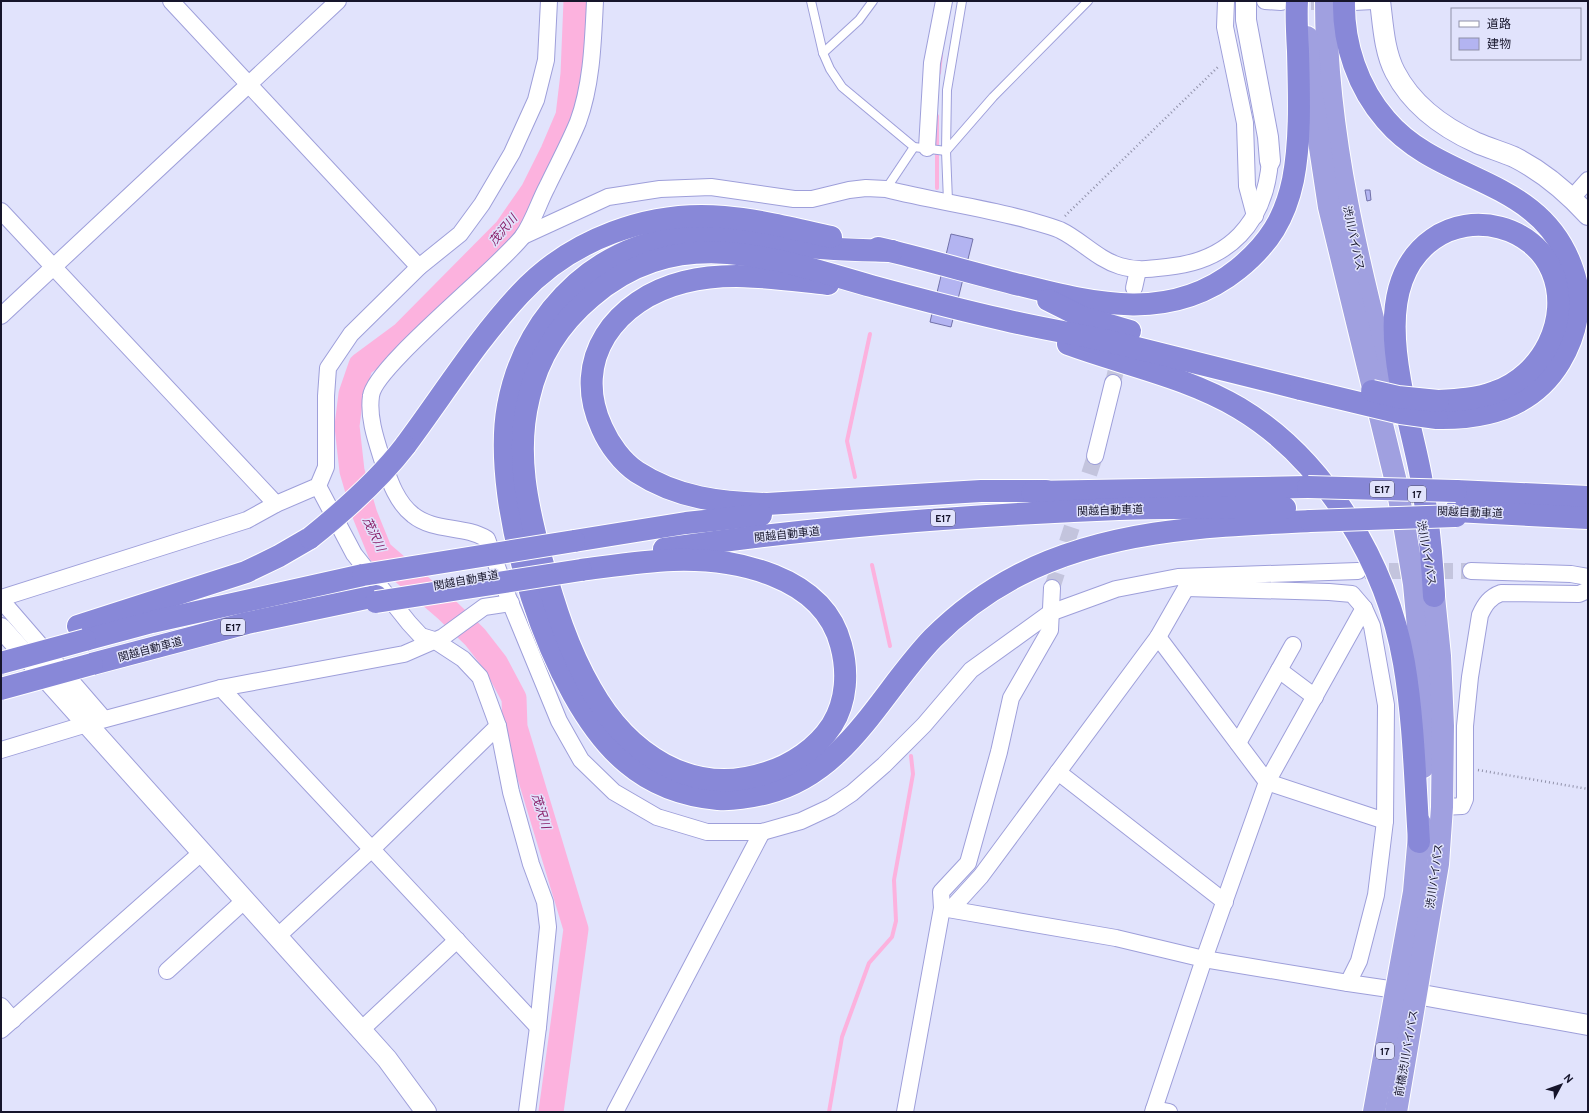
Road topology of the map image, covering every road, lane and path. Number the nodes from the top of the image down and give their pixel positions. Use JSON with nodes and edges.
{"nodes":[{"id":1,"x":171,"y":1,"type":"edge"},
{"id":2,"x":338,"y":1,"type":"edge"},
{"id":3,"x":595,"y":1,"type":"edge"},
{"id":4,"x":811,"y":1,"type":"edge"},
{"id":5,"x":873,"y":1,"type":"edge"},
{"id":6,"x":944,"y":1,"type":"edge"},
{"id":7,"x":962,"y":1,"type":"edge"},
{"id":8,"x":1088,"y":1,"type":"edge"},
{"id":9,"x":1226,"y":1,"type":"edge"},
{"id":10,"x":1246,"y":1,"type":"edge"},
{"id":11,"x":1265,"y":1,"type":"edge"},
{"id":12,"x":1306,"y":1,"type":"edge"},
{"id":13,"x":1326,"y":1,"type":"edge"},
{"id":14,"x":1373,"y":1,"type":"edge"},
{"id":15,"x":1380,"y":1,"type":"edge"},
{"id":16,"x":1289,"y":2,"type":"edge"},
{"id":17,"x":1349,"y":2,"type":"edge"},
{"id":18,"x":546,"y":4,"type":"edge"},
{"id":19,"x":823,"y":53,"type":"junction"},
{"id":20,"x":1230,"y":54,"type":"junction"},
{"id":21,"x":249,"y":84,"type":"junction"},
{"id":22,"x":923,"y":148,"type":"junction"},
{"id":23,"x":945,"y":151,"type":"junction"},
{"id":24,"x":1270,"y":161,"type":"joint"},
{"id":25,"x":1588,"y":180,"type":"edge"},
{"id":26,"x":886,"y":189,"type":"junction"},
{"id":27,"x":1572,"y":198,"type":"junction"},
{"id":28,"x":948,"y":201,"type":"junction"},
{"id":29,"x":1,"y":211,"type":"edge"},
{"id":30,"x":1588,"y":215,"type":"edge"},
{"id":31,"x":1255,"y":216,"type":"junction"},
{"id":32,"x":1053,"y":228,"type":"junction"},
{"id":33,"x":523,"y":236,"type":"junction"},
{"id":34,"x":892,"y":252,"type":"junction"},
{"id":35,"x":53,"y":267,"type":"junction"},
{"id":36,"x":418,"y":267,"type":"junction"},
{"id":37,"x":1138,"y":270,"type":"junction"},
{"id":38,"x":1023,"y":286,"type":"junction"},
{"id":39,"x":1134,"y":288,"type":"tunnel mouth"},
{"id":40,"x":883,"y":289,"type":"junction"},
{"id":41,"x":1,"y":316,"type":"edge"},
{"id":42,"x":1008,"y":321,"type":"junction"},
{"id":43,"x":1304,"y":382,"type":"junction"},
{"id":44,"x":1113,"y":383,"type":"tunnel mouth"},
{"id":45,"x":1438,"y":410,"type":"junction"},
{"id":46,"x":1095,"y":456,"type":"tunnel mouth"},
{"id":47,"x":318,"y":486,"type":"junction"},
{"id":48,"x":1046,"y":491,"type":"junction"},
{"id":49,"x":1588,"y":497,"type":"edge"},
{"id":50,"x":276,"y":504,"type":"junction"},
{"id":51,"x":1309,"y":505,"type":"junction"},
{"id":52,"x":1456,"y":506,"type":"junction"},
{"id":53,"x":1588,"y":518,"type":"edge"},
{"id":54,"x":581,"y":566,"type":"junction"},
{"id":55,"x":1358,"y":571,"type":"tunnel mouth"},
{"id":56,"x":1471,"y":571,"type":"tunnel mouth"},
{"id":57,"x":1588,"y":577,"type":"edge"},
{"id":58,"x":1182,"y":582,"type":"junction"},
{"id":59,"x":1052,"y":588,"type":"tunnel mouth"},
{"id":60,"x":1588,"y":590,"type":"edge"},
{"id":61,"x":1434,"y":596,"type":"junction"},
{"id":62,"x":1,"y":599,"type":"edge"},
{"id":63,"x":510,"y":603,"type":"junction"},
{"id":64,"x":1364,"y":608,"type":"junction"},
{"id":65,"x":1050,"y":613,"type":"junction"},
{"id":66,"x":1,"y":628,"type":"edge"},
{"id":67,"x":81,"y":633,"type":"junction"},
{"id":68,"x":1158,"y":637,"type":"junction"},
{"id":69,"x":438,"y":638,"type":"junction"},
{"id":70,"x":1293,"y":645,"type":"dead end"},
{"id":71,"x":1,"y":652,"type":"edge"},
{"id":72,"x":1,"y":663,"type":"edge"},
{"id":73,"x":1279,"y":670,"type":"junction"},
{"id":74,"x":222,"y":688,"type":"junction"},
{"id":75,"x":1,"y":689,"type":"edge"},
{"id":76,"x":1315,"y":697,"type":"junction"},
{"id":77,"x":95,"y":721,"type":"junction"},
{"id":78,"x":498,"y":726,"type":"junction"},
{"id":79,"x":1238,"y":743,"type":"junction"},
{"id":80,"x":1,"y":750,"type":"edge"},
{"id":81,"x":1466,"y":768,"type":"junction"},
{"id":82,"x":1058,"y":772,"type":"junction"},
{"id":83,"x":1268,"y":782,"type":"junction"},
{"id":84,"x":1588,"y":789,"type":"edge"},
{"id":85,"x":1442,"y":807,"type":"junction"},
{"id":86,"x":1385,"y":821,"type":"junction"},
{"id":87,"x":762,"y":832,"type":"junction"},
{"id":88,"x":1419,"y":842,"type":"junction"},
{"id":89,"x":372,"y":849,"type":"junction"},
{"id":90,"x":201,"y":853,"type":"junction"},
{"id":91,"x":245,"y":900,"type":"junction"},
{"id":92,"x":1225,"y":902,"type":"junction"},
{"id":93,"x":946,"y":908,"type":"junction"},
{"id":94,"x":278,"y":936,"type":"junction"},
{"id":95,"x":457,"y":940,"type":"junction"},
{"id":96,"x":1204,"y":958,"type":"junction"},
{"id":97,"x":167,"y":971,"type":"dead end"},
{"id":98,"x":1348,"y":983,"type":"junction"},
{"id":99,"x":1406,"y":992,"type":"junction"},
{"id":100,"x":1,"y":1006,"type":"edge"},
{"id":101,"x":7,"y":1025,"type":"edge"},
{"id":102,"x":1588,"y":1025,"type":"edge"},
{"id":103,"x":538,"y":1027,"type":"junction"},
{"id":104,"x":361,"y":1030,"type":"junction"},
{"id":105,"x":1158,"y":1111,"type":"edge"},
{"id":106,"x":426,"y":1112,"type":"edge"},
{"id":107,"x":527,"y":1112,"type":"edge"},
{"id":108,"x":615,"y":1112,"type":"edge"},
{"id":109,"x":905,"y":1112,"type":"edge"},
{"id":110,"x":1374,"y":1112,"type":"edge"},
{"id":111,"x":1396,"y":1112,"type":"edge"}],
"edges":[{"from":1,"to":21,"type":"street"},
{"from":2,"to":21,"type":"street"},
{"from":3,"to":33,"type":"street"},
{"from":4,"to":19,"type":"lane"},
{"from":5,"to":19,"type":"lane"},
{"from":6,"to":22,"type":"street"},
{"from":7,"to":23,"type":"lane"},
{"from":8,"to":23,"type":"lane"},
{"from":9,"to":20,"type":"street"},
{"from":10,"to":24,"type":"street"},
{"from":11,"to":16,"type":"street"},
{"from":12,"to":88,"type":"highway","name":"渋川バイパス","number":"17"},
{"from":13,"to":61,"type":"highway","name":"渋川バイパス","number":"17"},
{"from":14,"to":17,"type":"street"},
{"from":15,"to":27,"type":"street"},
{"from":16,"to":38,"type":"highway"},
{"from":17,"to":45,"type":"highway"},
{"from":18,"to":36,"type":"street"},
{"from":19,"to":22,"type":"lane"},
{"from":20,"to":31,"type":"street"},
{"from":20,"to":32,"type":"path"},
{"from":21,"to":35,"type":"street"},
{"from":21,"to":36,"type":"street"},
{"from":22,"to":23,"type":"lane"},
{"from":22,"to":26,"type":"lane"},
{"from":23,"to":28,"type":"lane"},
{"from":24,"to":31,"type":"street"},
{"from":25,"to":27,"type":"street"},
{"from":26,"to":28,"type":"street"},
{"from":26,"to":33,"type":"street"},
{"from":27,"to":30,"type":"street"},
{"from":28,"to":32,"type":"street"},
{"from":29,"to":35,"type":"street"},
{"from":31,"to":37,"type":"street"},
{"from":32,"to":37,"type":"street"},
{"from":33,"to":63,"type":"street"},
{"from":34,"to":38,"type":"highway"},
{"from":34,"to":51,"type":"highway"},
{"from":34,"to":67,"type":"highway","bridge":true},
{"from":35,"to":41,"type":"street"},
{"from":35,"to":50,"type":"street"},
{"from":36,"to":47,"type":"street"},
{"from":37,"to":39,"type":"street"},
{"from":38,"to":43,"type":"highway"},
{"from":40,"to":42,"type":"highway"},
{"from":40,"to":48,"type":"highway"},
{"from":40,"to":54,"type":"highway"},
{"from":42,"to":43,"type":"highway"},
{"from":42,"to":88,"type":"highway"},
{"from":43,"to":45,"type":"highway","bridge":true},
{"from":44,"to":46,"type":"street"},
{"from":45,"to":61,"type":"highway"},
{"from":47,"to":50,"type":"street"},
{"from":47,"to":69,"type":"street"},
{"from":48,"to":51,"type":"highway","name":"関越自動車道","number":"E17"},
{"from":48,"to":67,"type":"highway","name":"関越自動車道","number":"E17","bridge":true},
{"from":49,"to":52,"type":"highway","name":"関越自動車道","number":"E17"},
{"from":50,"to":62,"type":"street"},
{"from":51,"to":52,"type":"highway","name":"関越自動車道","number":"E17"},
{"from":51,"to":54,"type":"highway","name":"関越自動車道","number":"E17"},
{"from":52,"to":53,"type":"highway","name":"関越自動車道","number":"E17"},
{"from":54,"to":75,"type":"highway","name":"関越自動車道","number":"E17","bridge":true},
{"from":55,"to":58,"type":"street"},
{"from":56,"to":57,"type":"street"},
{"from":58,"to":64,"type":"street"},
{"from":58,"to":65,"type":"street"},
{"from":58,"to":68,"type":"street"},
{"from":59,"to":65,"type":"street"},
{"from":60,"to":81,"type":"street"},
{"from":61,"to":85,"type":"highway","name":"渋川バイパス","number":"17"},
{"from":62,"to":77,"type":"street"},
{"from":63,"to":69,"type":"street"},
{"from":63,"to":87,"type":"street"},
{"from":64,"to":76,"type":"street"},
{"from":64,"to":86,"type":"street"},
{"from":65,"to":87,"type":"street"},
{"from":65,"to":93,"type":"street"},
{"from":66,"to":77,"type":"street"},
{"from":67,"to":71,"type":"highway"},
{"from":67,"to":72,"type":"highway","name":"関越自動車道","number":"E17","bridge":true},
{"from":68,"to":79,"type":"street"},
{"from":68,"to":82,"type":"street"},
{"from":69,"to":74,"type":"street"},
{"from":69,"to":78,"type":"street"},
{"from":70,"to":73,"type":"street"},
{"from":73,"to":76,"type":"street"},
{"from":73,"to":79,"type":"street"},
{"from":74,"to":77,"type":"street"},
{"from":74,"to":89,"type":"street"},
{"from":76,"to":83,"type":"street"},
{"from":77,"to":80,"type":"street"},
{"from":77,"to":90,"type":"street"},
{"from":78,"to":89,"type":"street"},
{"from":78,"to":103,"type":"street"},
{"from":79,"to":83,"type":"street"},
{"from":81,"to":84,"type":"path"},
{"from":81,"to":85,"type":"street"},
{"from":82,"to":92,"type":"street"},
{"from":82,"to":93,"type":"street"},
{"from":83,"to":86,"type":"street"},
{"from":83,"to":92,"type":"street"},
{"from":85,"to":99,"type":"highway","name":"渋川バイパス","number":"17"},
{"from":86,"to":98,"type":"street"},
{"from":87,"to":108,"type":"street"},
{"from":88,"to":99,"type":"highway","name":"渋川バイパス","number":"17"},
{"from":89,"to":94,"type":"street"},
{"from":89,"to":95,"type":"street"},
{"from":90,"to":91,"type":"street"},
{"from":90,"to":101,"type":"street"},
{"from":91,"to":94,"type":"street"},
{"from":91,"to":97,"type":"street"},
{"from":92,"to":96,"type":"street"},
{"from":93,"to":96,"type":"street"},
{"from":93,"to":109,"type":"street"},
{"from":94,"to":104,"type":"street"},
{"from":95,"to":103,"type":"street"},
{"from":95,"to":104,"type":"street"},
{"from":96,"to":98,"type":"street"},
{"from":96,"to":105,"type":"street"},
{"from":98,"to":99,"type":"street"},
{"from":99,"to":102,"type":"street"},
{"from":99,"to":110,"type":"highway","name":"前橋渋川バイパス","number":"17"},
{"from":99,"to":111,"type":"highway","name":"前橋渋川バイパス","number":"17"},
{"from":100,"to":101,"type":"street"},
{"from":103,"to":107,"type":"street"},
{"from":104,"to":106,"type":"street"}]}
